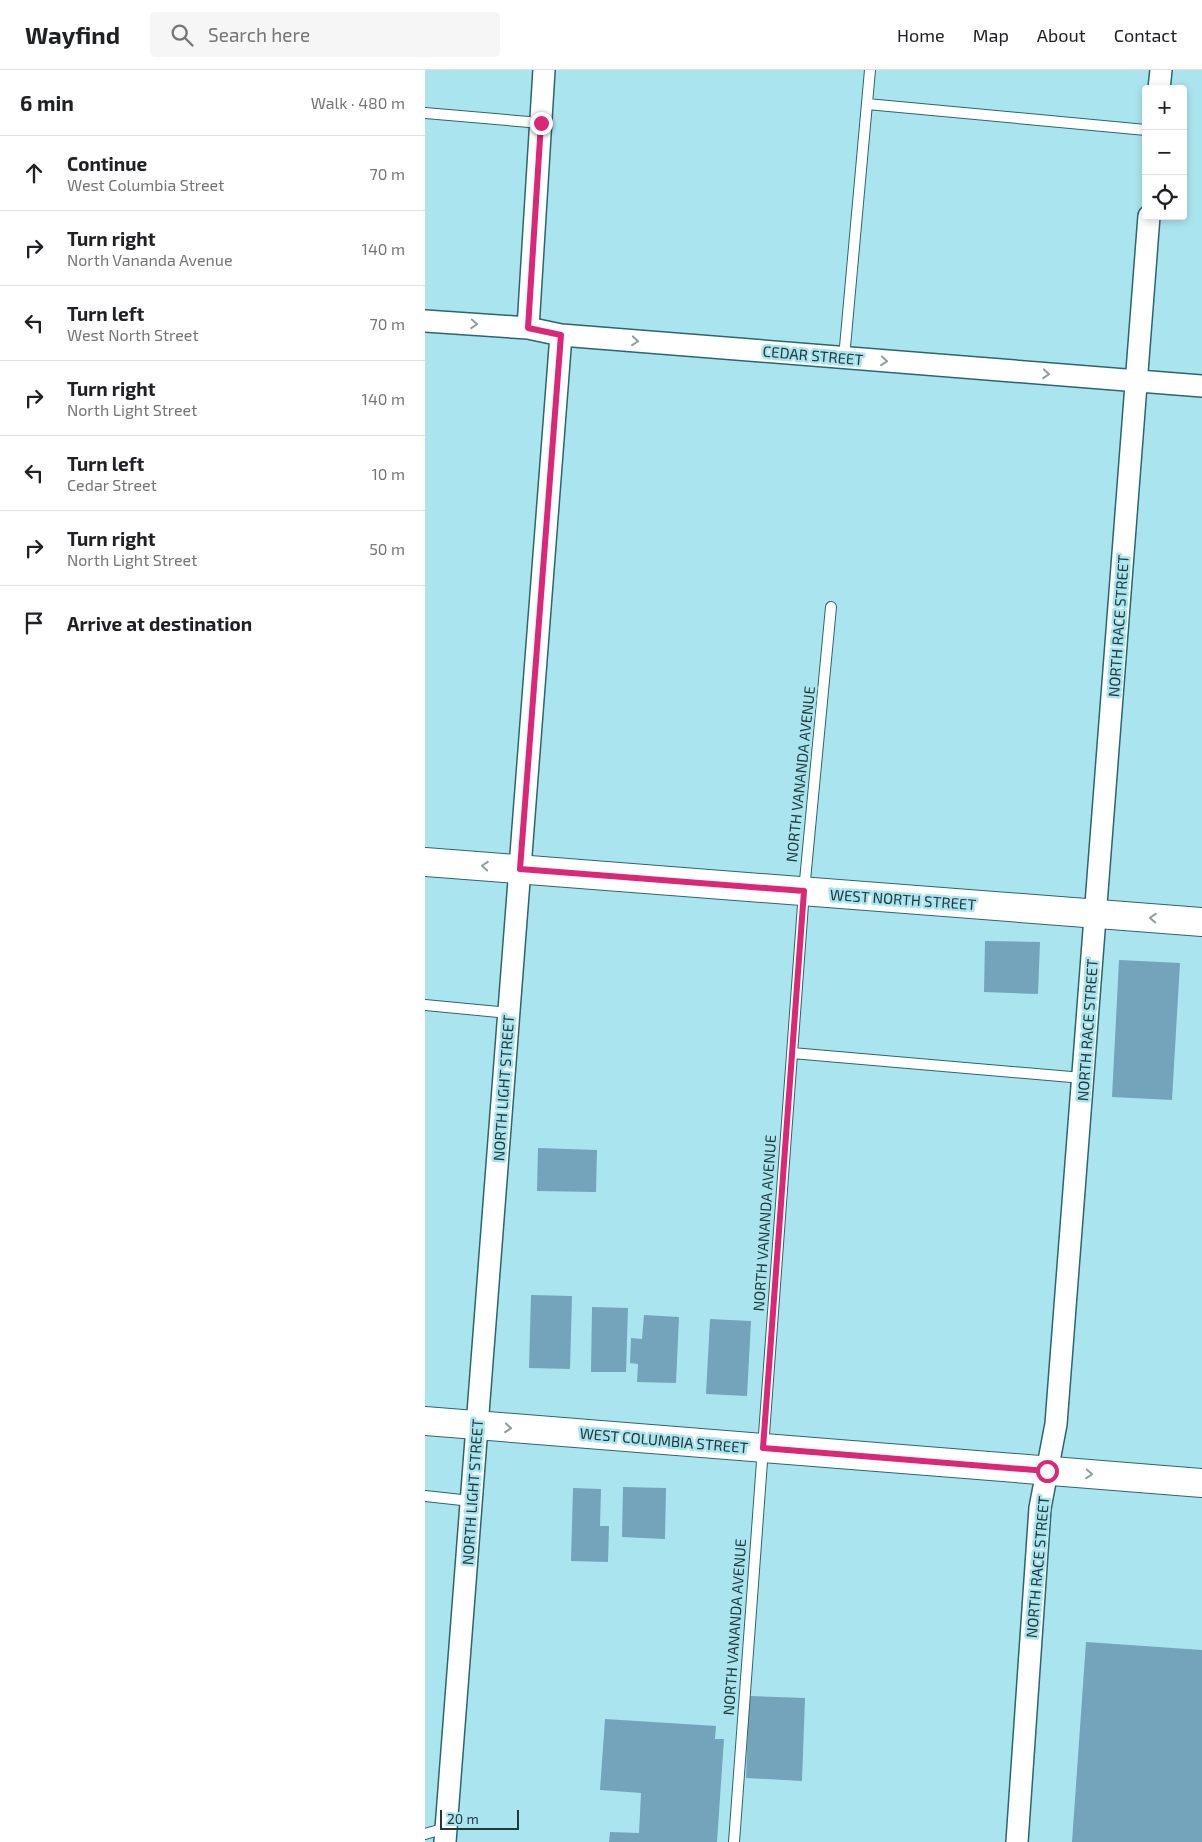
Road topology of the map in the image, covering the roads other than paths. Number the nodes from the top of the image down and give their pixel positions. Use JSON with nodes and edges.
{"nodes":[{"id":1,"x":544,"y":70,"type":"edge"},
{"id":2,"x":870,"y":70,"type":"edge"},
{"id":3,"x":1161,"y":70,"type":"edge"},
{"id":4,"x":1159,"y":85,"type":"edge"},
{"id":5,"x":867,"y":104,"type":"junction"},
{"id":6,"x":425,"y":113,"type":"edge"},
{"id":7,"x":541,"y":123,"type":"junction"},
{"id":8,"x":1142,"y":130,"type":"edge"},
{"id":9,"x":1149,"y":220,"type":"edge"},
{"id":10,"x":425,"y":320,"type":"edge"},
{"id":11,"x":528,"y":328,"type":"junction"},
{"id":12,"x":561,"y":335,"type":"junction"},
{"id":13,"x":844,"y":358,"type":"junction"},
{"id":14,"x":1137,"y":381,"type":"junction"},
{"id":15,"x":1202,"y":386,"type":"edge"},
{"id":16,"x":831,"y":607,"type":"dead end"},
{"id":17,"x":425,"y":862,"type":"edge"},
{"id":18,"x":520,"y":869,"type":"junction"},
{"id":19,"x":804,"y":891,"type":"junction"},
{"id":20,"x":1096,"y":914,"type":"junction"},
{"id":21,"x":1202,"y":922,"type":"edge"},
{"id":22,"x":425,"y":1005,"type":"edge"},
{"id":23,"x":509,"y":1013,"type":"junction"},
{"id":24,"x":792,"y":1053,"type":"junction"},
{"id":25,"x":1083,"y":1078,"type":"junction"},
{"id":26,"x":425,"y":1421,"type":"edge"},
{"id":27,"x":477,"y":1425,"type":"junction"},
{"id":28,"x":763,"y":1448,"type":"junction"},
{"id":29,"x":1047,"y":1471,"type":"junction"},
{"id":30,"x":1202,"y":1483,"type":"edge"},
{"id":31,"x":425,"y":1496,"type":"edge"},
{"id":32,"x":471,"y":1501,"type":"junction"},
{"id":33,"x":425,"y":1834,"type":"edge"},
{"id":34,"x":446,"y":1835,"type":"edge"},
{"id":35,"x":734,"y":1842,"type":"edge"},
{"id":36,"x":1017,"y":1842,"type":"edge"}],
"edges":[{"from":1,"to":7,"type":"street"},
{"from":2,"to":5,"type":"lane"},
{"from":3,"to":4,"type":"street"},
{"from":5,"to":8,"type":"lane"},
{"from":5,"to":13,"type":"lane"},
{"from":6,"to":7,"type":"lane"},
{"from":7,"to":11,"type":"street"},
{"from":9,"to":14,"type":"street","name":"NORTH RACE STREET"},
{"from":10,"to":11,"type":"street","name":"CEDAR STREET","one_way":true},
{"from":11,"to":12,"type":"street","name":"CEDAR STREET"},
{"from":12,"to":13,"type":"street","name":"CEDAR STREET","one_way":true},
{"from":12,"to":18,"type":"street","name":"NORTH LIGHT STREET"},
{"from":13,"to":14,"type":"street","name":"CEDAR STREET","one_way":true},
{"from":14,"to":15,"type":"street","name":"CEDAR STREET"},
{"from":14,"to":20,"type":"street","name":"NORTH RACE STREET"},
{"from":16,"to":19,"type":"lane","name":"NORTH VANANDA AVENUE"},
{"from":18,"to":17,"type":"main road","name":"WEST NORTH STREET","one_way":true},
{"from":18,"to":19,"type":"main road","name":"WEST NORTH STREET"},
{"from":18,"to":23,"type":"street","name":"NORTH LIGHT STREET"},
{"from":19,"to":20,"type":"main road","name":"WEST NORTH STREET"},
{"from":19,"to":24,"type":"lane","name":"NORTH VANANDA AVENUE"},
{"from":21,"to":20,"type":"main road","name":"WEST NORTH STREET","one_way":true},
{"from":20,"to":25,"type":"street","name":"NORTH RACE STREET"},
{"from":22,"to":23,"type":"lane"},
{"from":23,"to":27,"type":"street","name":"NORTH LIGHT STREET"},
{"from":24,"to":25,"type":"lane"},
{"from":24,"to":28,"type":"lane","name":"NORTH VANANDA AVENUE"},
{"from":25,"to":29,"type":"street","name":"NORTH RACE STREET"},
{"from":26,"to":27,"type":"main road","name":"WEST COLUMBIA STREET"},
{"from":27,"to":28,"type":"main road","name":"WEST COLUMBIA STREET","one_way":true},
{"from":27,"to":32,"type":"street","name":"NORTH LIGHT STREET"},
{"from":28,"to":29,"type":"main road","name":"WEST COLUMBIA STREET"},
{"from":28,"to":35,"type":"lane","name":"NORTH VANANDA AVENUE"},
{"from":29,"to":30,"type":"main road","name":"WEST COLUMBIA STREET","one_way":true},
{"from":29,"to":36,"type":"street","name":"NORTH RACE STREET"},
{"from":31,"to":32,"type":"lane"},
{"from":32,"to":34,"type":"street","name":"NORTH LIGHT STREET"},
{"from":33,"to":34,"type":"lane"}]}
